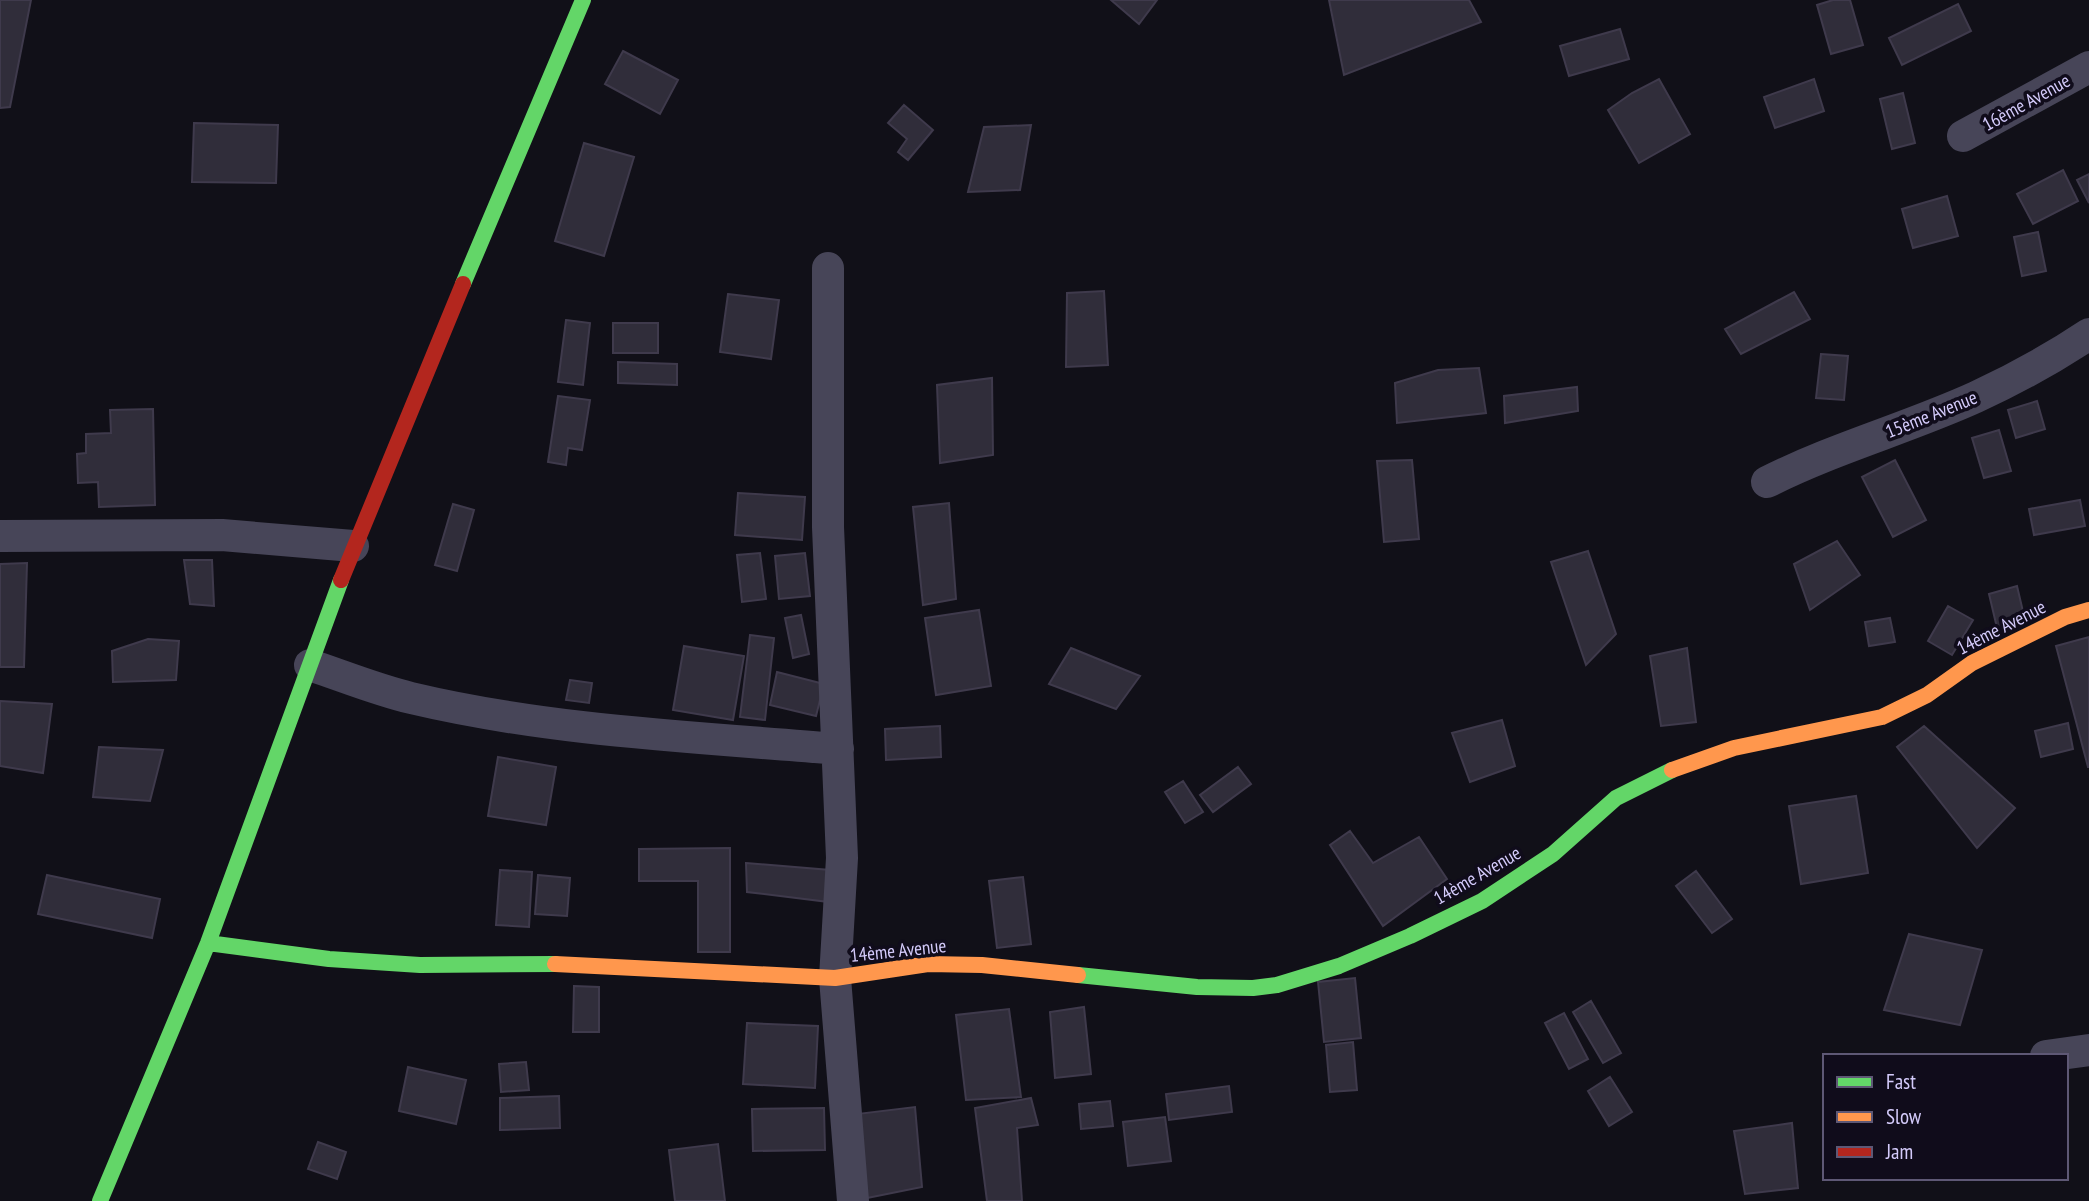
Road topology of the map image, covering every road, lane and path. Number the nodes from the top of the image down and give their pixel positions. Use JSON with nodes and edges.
{"nodes":[{"id":1,"x":580,"y":1,"type":"edge"},
{"id":2,"x":2089,"y":67,"type":"edge"},
{"id":3,"x":1964,"y":136,"type":"dead end"},
{"id":4,"x":828,"y":268,"type":"dead end"},
{"id":5,"x":2089,"y":334,"type":"edge"},
{"id":6,"x":1767,"y":482,"type":"dead end"},
{"id":7,"x":0,"y":536,"type":"edge"},
{"id":8,"x":353,"y":546,"type":"junction"},
{"id":9,"x":2089,"y":610,"type":"edge"},
{"id":10,"x":310,"y":665,"type":"junction"},
{"id":11,"x":838,"y":749,"type":"junction"},
{"id":12,"x":208,"y":943,"type":"junction"},
{"id":13,"x":835,"y":978,"type":"junction"},
{"id":14,"x":2089,"y":1050,"type":"edge"},
{"id":15,"x":2060,"y":1054,"type":"edge"},
{"id":16,"x":100,"y":1201,"type":"edge"},
{"id":17,"x":853,"y":1201,"type":"edge"}],
"edges":[{"from":1,"to":8,"type":"street"},
{"from":2,"to":3,"type":"street","name":"16ème Avenue"},
{"from":4,"to":11,"type":"street"},
{"from":5,"to":6,"type":"street","name":"15ème Avenue"},
{"from":7,"to":8,"type":"street"},
{"from":8,"to":10,"type":"street"},
{"from":9,"to":13,"type":"street","name":"14ème Avenue"},
{"from":10,"to":11,"type":"street"},
{"from":10,"to":12,"type":"street"},
{"from":11,"to":13,"type":"street"},
{"from":12,"to":13,"type":"street","name":"14ème Avenue"},
{"from":12,"to":16,"type":"street"},
{"from":13,"to":17,"type":"street"},
{"from":14,"to":15,"type":"street"}]}
